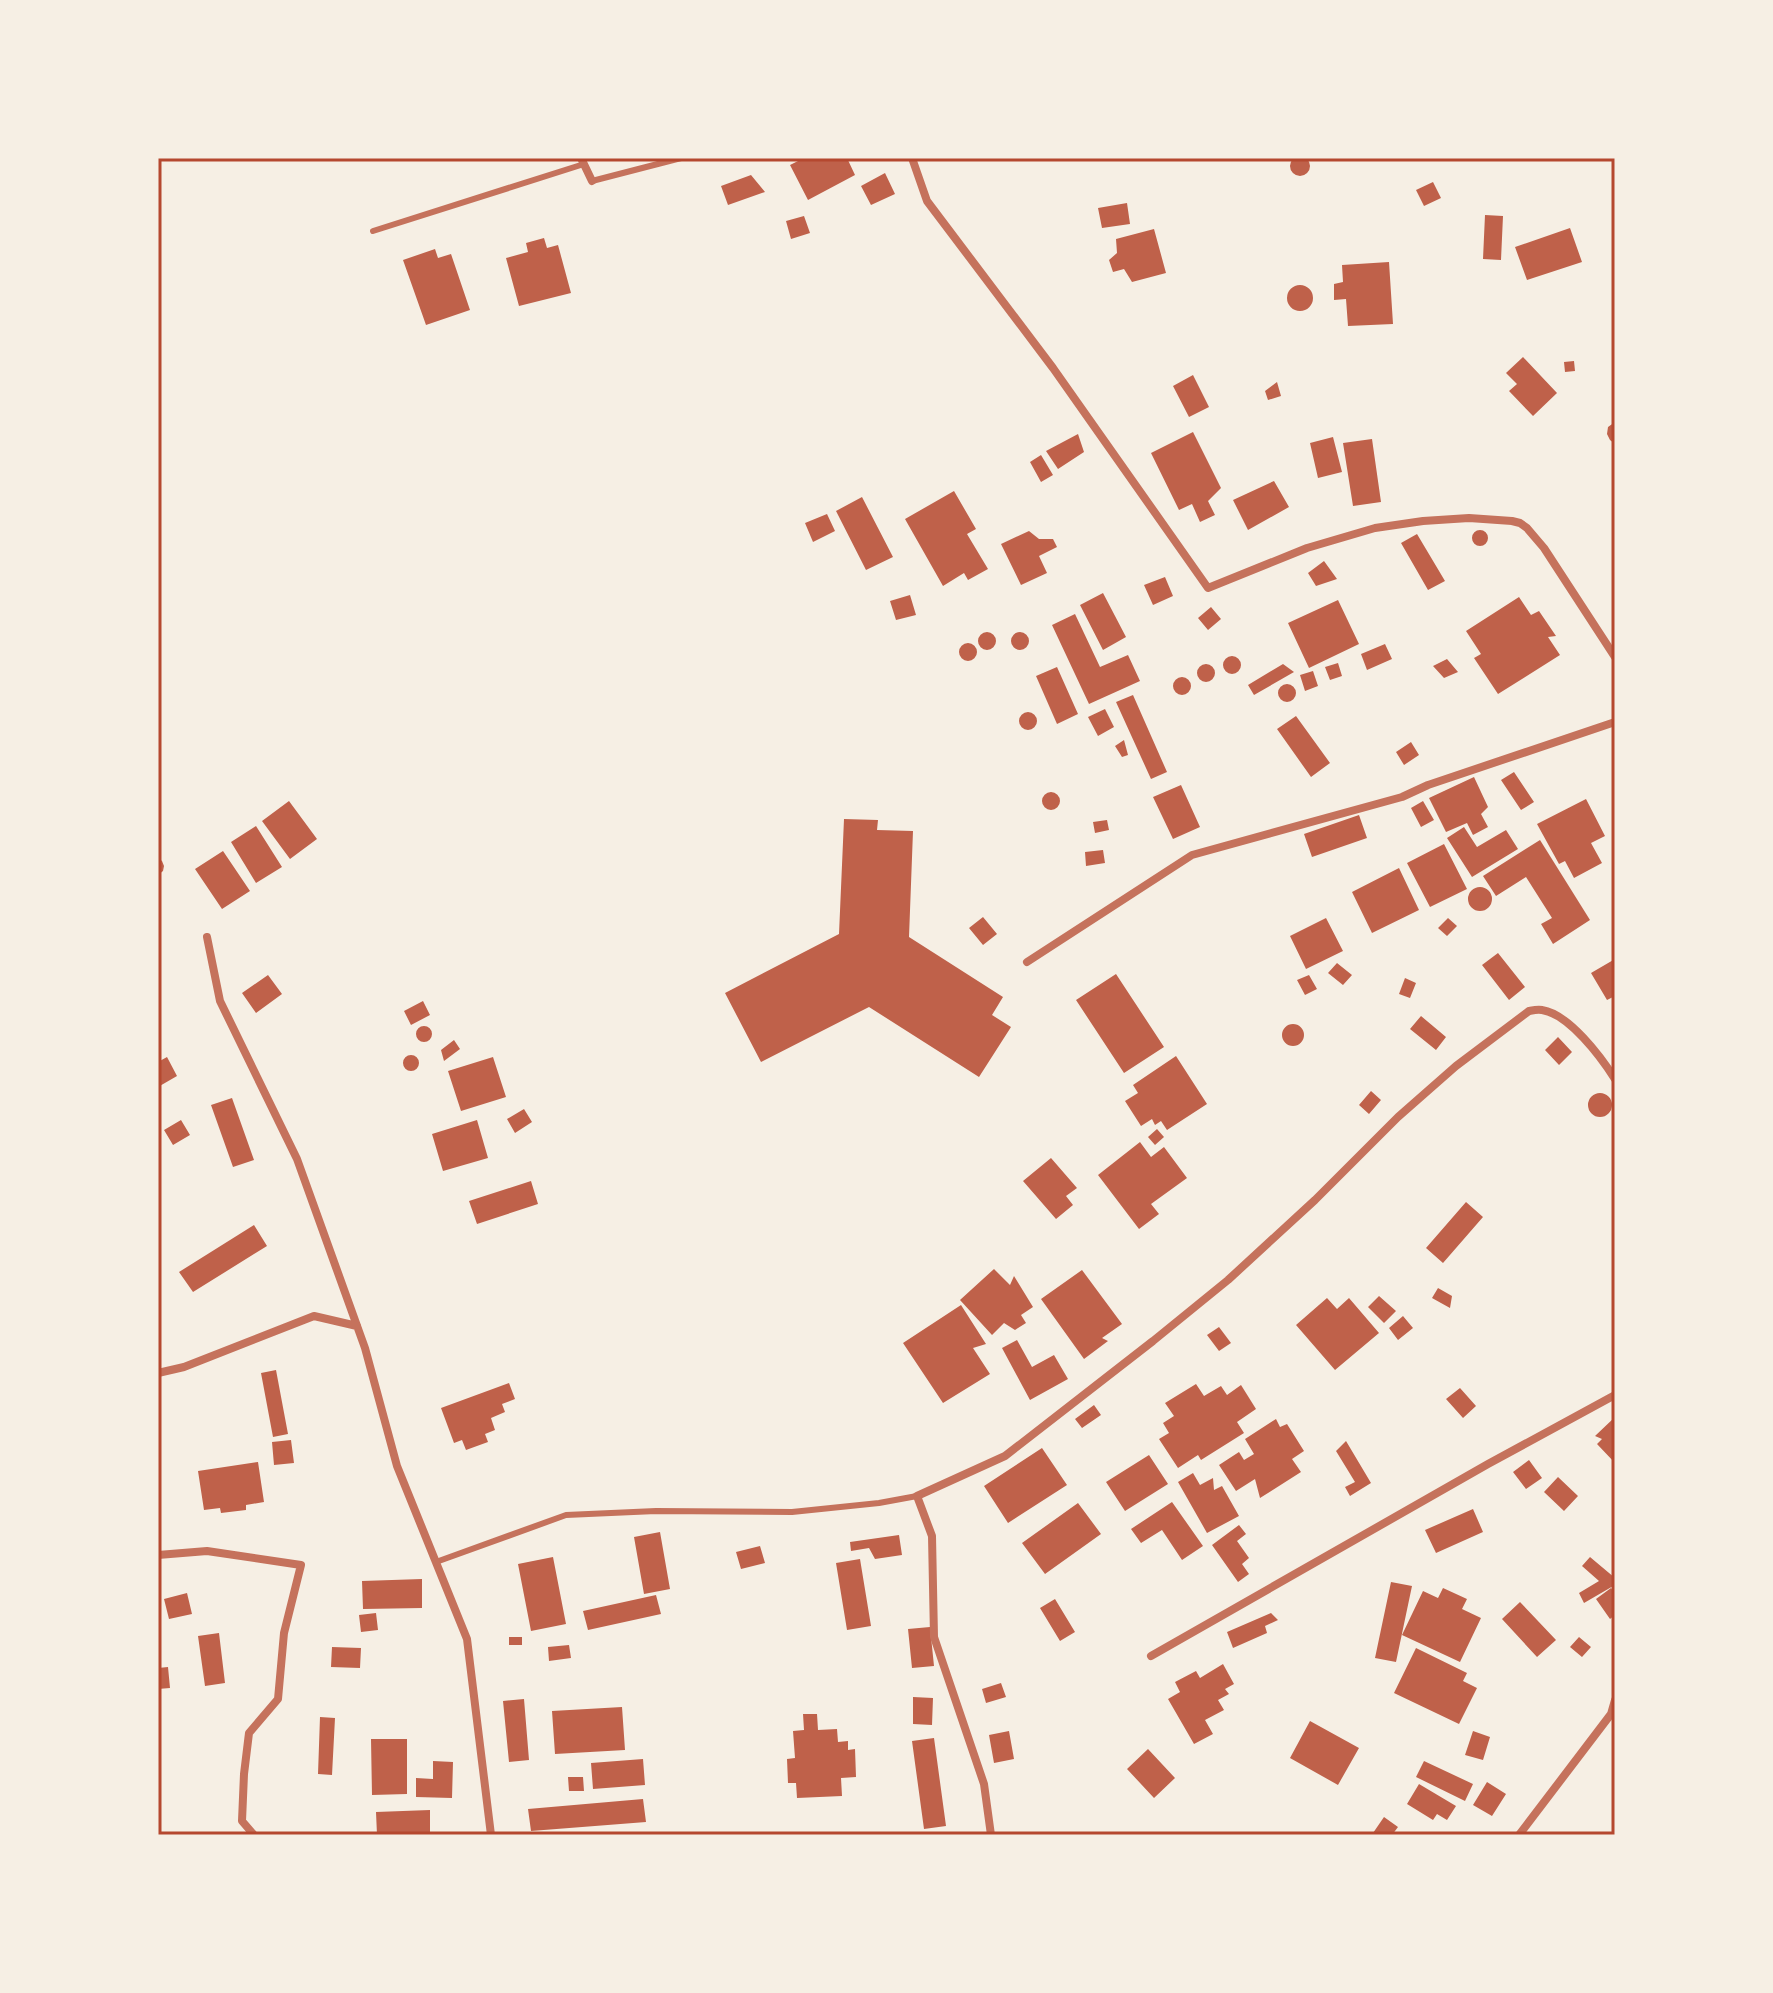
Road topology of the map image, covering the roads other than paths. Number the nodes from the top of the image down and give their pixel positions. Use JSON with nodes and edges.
{"nodes":[{"id":1,"x":681,"y":158,"type":"edge"},
{"id":2,"x":912,"y":158,"type":"edge"},
{"id":3,"x":582,"y":161,"type":"edge"},
{"id":4,"x":592,"y":181,"type":"joint"},
{"id":5,"x":373,"y":231,"type":"dead end"},
{"id":6,"x":1615,"y":657,"type":"edge"},
{"id":7,"x":1615,"y":722,"type":"edge"},
{"id":8,"x":207,"y":937,"type":"dead end"},
{"id":9,"x":1027,"y":962,"type":"dead end"},
{"id":10,"x":1615,"y":1079,"type":"edge"},
{"id":11,"x":357,"y":1326,"type":"junction"},
{"id":12,"x":158,"y":1373,"type":"edge"},
{"id":13,"x":1615,"y":1395,"type":"edge"},
{"id":14,"x":917,"y":1496,"type":"junction"},
{"id":15,"x":158,"y":1555,"type":"edge"},
{"id":16,"x":436,"y":1562,"type":"junction"},
{"id":17,"x":1151,"y":1656,"type":"dead end"},
{"id":18,"x":1615,"y":1700,"type":"edge"},
{"id":19,"x":1613,"y":1715,"type":"edge"},
{"id":20,"x":254,"y":1835,"type":"edge"},
{"id":21,"x":491,"y":1835,"type":"edge"},
{"id":22,"x":991,"y":1835,"type":"edge"},
{"id":23,"x":1519,"y":1835,"type":"edge"}],
"edges":[{"from":1,"to":4,"type":"lane"},
{"from":2,"to":6,"type":"street"},
{"from":3,"to":4,"type":"street"},
{"from":3,"to":5,"type":"lane"},
{"from":7,"to":9,"type":"street"},
{"from":8,"to":11,"type":"street"},
{"from":10,"to":14,"type":"street"},
{"from":11,"to":12,"type":"street"},
{"from":11,"to":16,"type":"street"},
{"from":13,"to":17,"type":"street"},
{"from":14,"to":16,"type":"lane"},
{"from":14,"to":22,"type":"street"},
{"from":15,"to":20,"type":"street"},
{"from":16,"to":21,"type":"street"},
{"from":18,"to":19,"type":"street"},
{"from":19,"to":23,"type":"street"}]}
